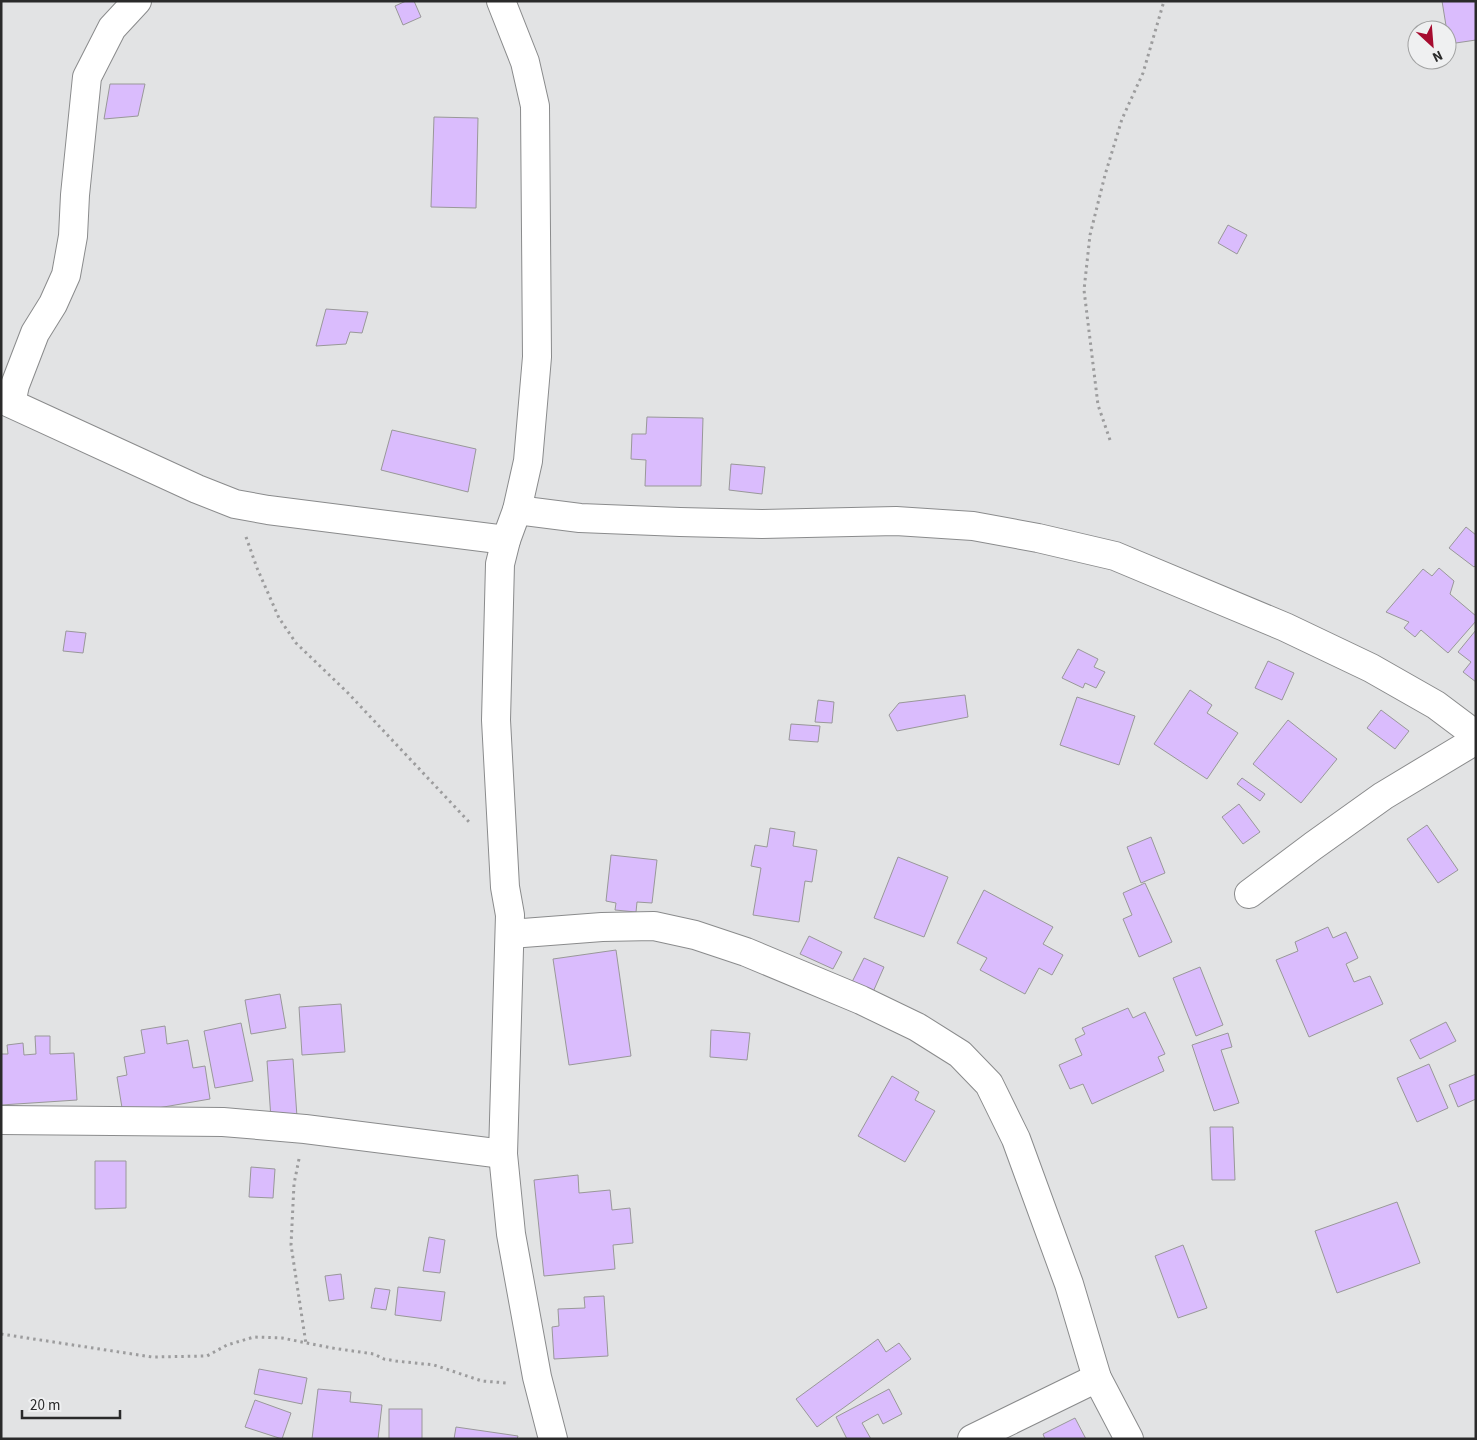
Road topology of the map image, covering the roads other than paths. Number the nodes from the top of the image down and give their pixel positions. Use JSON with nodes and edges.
{"nodes":[{"id":1,"x":136,"y":1,"type":"edge"},
{"id":2,"x":501,"y":1,"type":"edge"},
{"id":3,"x":6,"y":401,"type":"edge"},
{"id":4,"x":517,"y":510,"type":"junction"},
{"id":5,"x":506,"y":540,"type":"junction"},
{"id":6,"x":1476,"y":735,"type":"edge"},
{"id":7,"x":1476,"y":740,"type":"edge"},
{"id":8,"x":1249,"y":894,"type":"dead end"},
{"id":9,"x":510,"y":934,"type":"junction"},
{"id":10,"x":1,"y":1120,"type":"edge"},
{"id":11,"x":503,"y":1154,"type":"junction"},
{"id":12,"x":1097,"y":1378,"type":"junction"},
{"id":13,"x":553,"y":1439,"type":"edge"},
{"id":14,"x":972,"y":1439,"type":"edge"},
{"id":15,"x":1129,"y":1439,"type":"edge"}],
"edges":[{"from":1,"to":3,"type":"street"},
{"from":2,"to":4,"type":"street"},
{"from":3,"to":5,"type":"street"},
{"from":4,"to":5,"type":"street"},
{"from":4,"to":6,"type":"street"},
{"from":5,"to":9,"type":"street"},
{"from":7,"to":8,"type":"street"},
{"from":9,"to":11,"type":"street"},
{"from":9,"to":12,"type":"street"},
{"from":10,"to":11,"type":"street"},
{"from":11,"to":13,"type":"street"},
{"from":12,"to":14,"type":"street"},
{"from":12,"to":15,"type":"street"}]}
